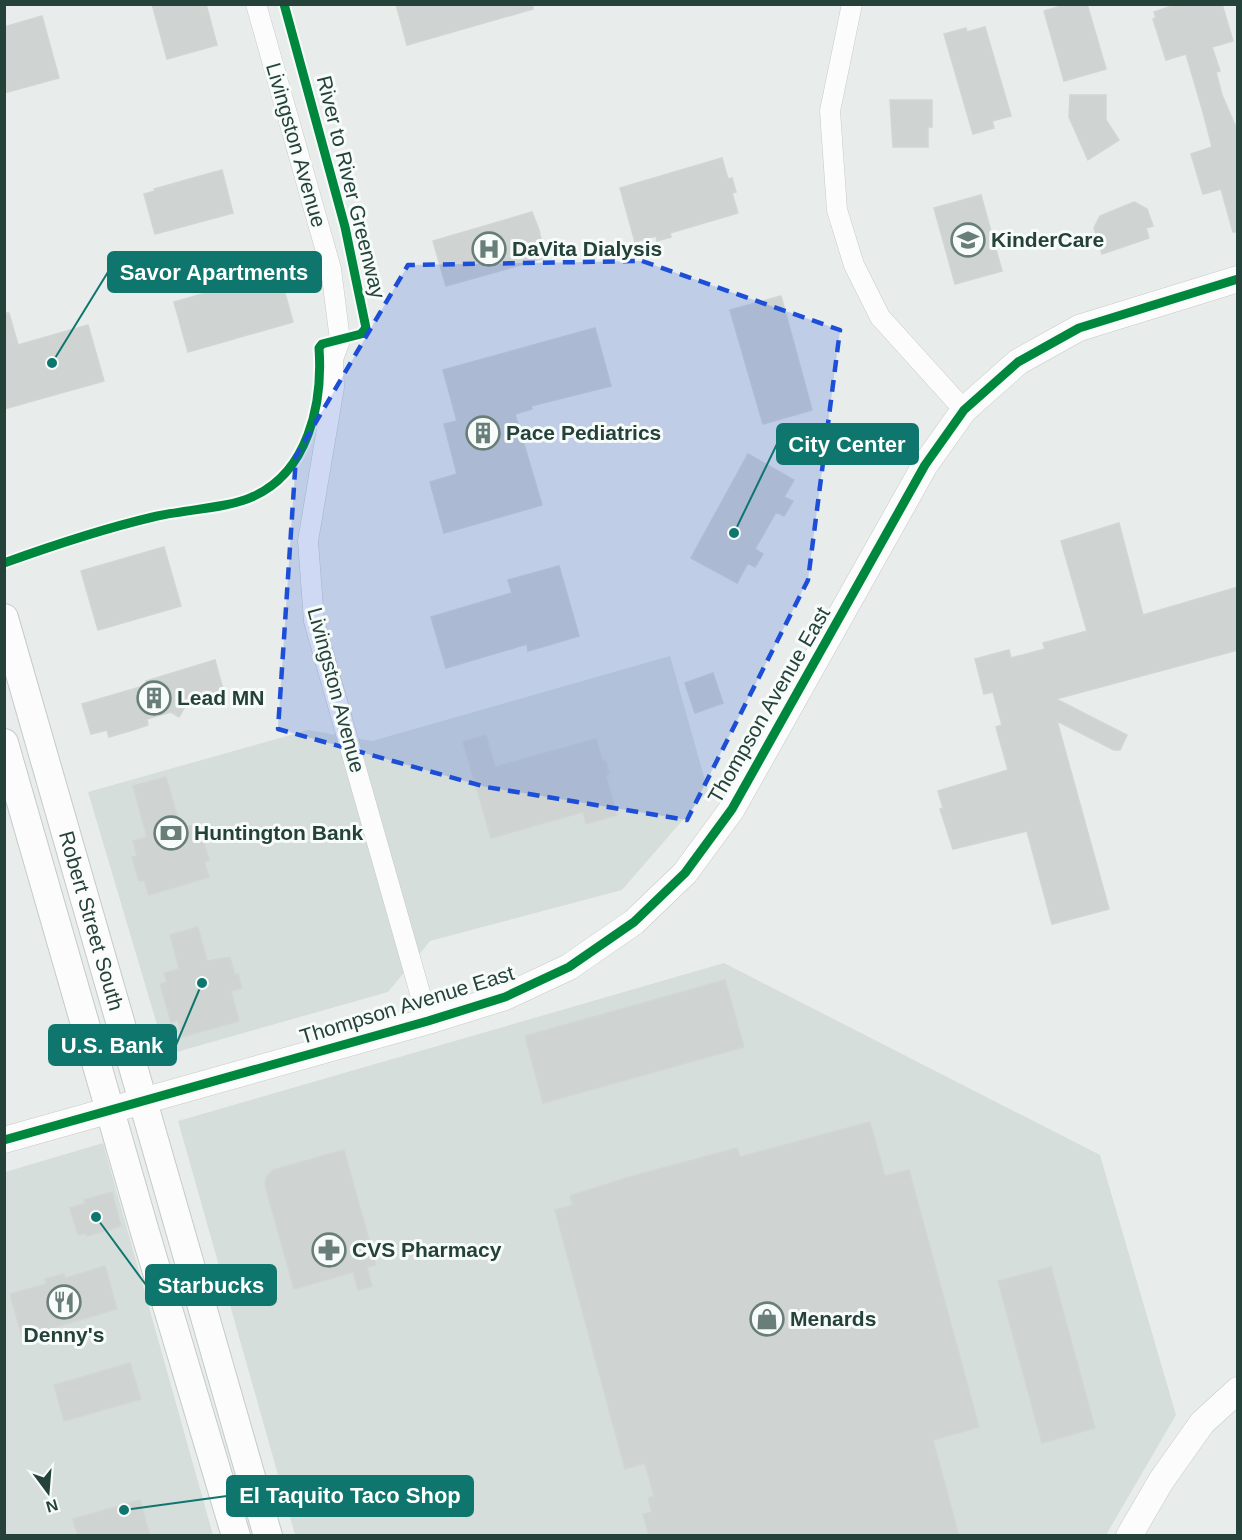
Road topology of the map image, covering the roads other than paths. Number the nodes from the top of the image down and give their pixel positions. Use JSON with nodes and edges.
{"nodes":[{"id":1,"x":256,"y":4,"type":"edge"},
{"id":2,"x":852,"y":4,"type":"edge"},
{"id":3,"x":1238,"y":279,"type":"edge"},
{"id":4,"x":964,"y":410,"type":"junction"},
{"id":5,"x":4,"y":618,"type":"edge"},
{"id":6,"x":4,"y":743,"type":"edge"},
{"id":7,"x":428,"y":1021,"type":"junction"},
{"id":8,"x":143,"y":1101,"type":"junction"},
{"id":9,"x":110,"y":1110,"type":"junction"},
{"id":10,"x":4,"y":1140,"type":"edge"},
{"id":11,"x":1238,"y":1390,"type":"edge"},
{"id":12,"x":236,"y":1536,"type":"edge"},
{"id":13,"x":268,"y":1536,"type":"edge"},
{"id":14,"x":1129,"y":1536,"type":"edge"}],
"edges":[{"from":1,"to":7,"type":"street","name":"Livingston Avenue"},
{"from":2,"to":4,"type":"street"},
{"from":3,"to":4,"type":"street","name":"Thompson Avenue East"},
{"from":4,"to":7,"type":"street","name":"Thompson Avenue East"},
{"from":5,"to":8,"type":"main road","name":"Robert Street South"},
{"from":6,"to":9,"type":"main road","name":"Robert Street South"},
{"from":7,"to":8,"type":"street","name":"Thompson Avenue East"},
{"from":8,"to":9,"type":"street","name":"Thompson Avenue East"},
{"from":8,"to":13,"type":"main road","name":"Robert Street South"},
{"from":9,"to":10,"type":"street","name":"Thompson Avenue East"},
{"from":9,"to":12,"type":"main road","name":"Robert Street South"},
{"from":11,"to":14,"type":"street"}]}
